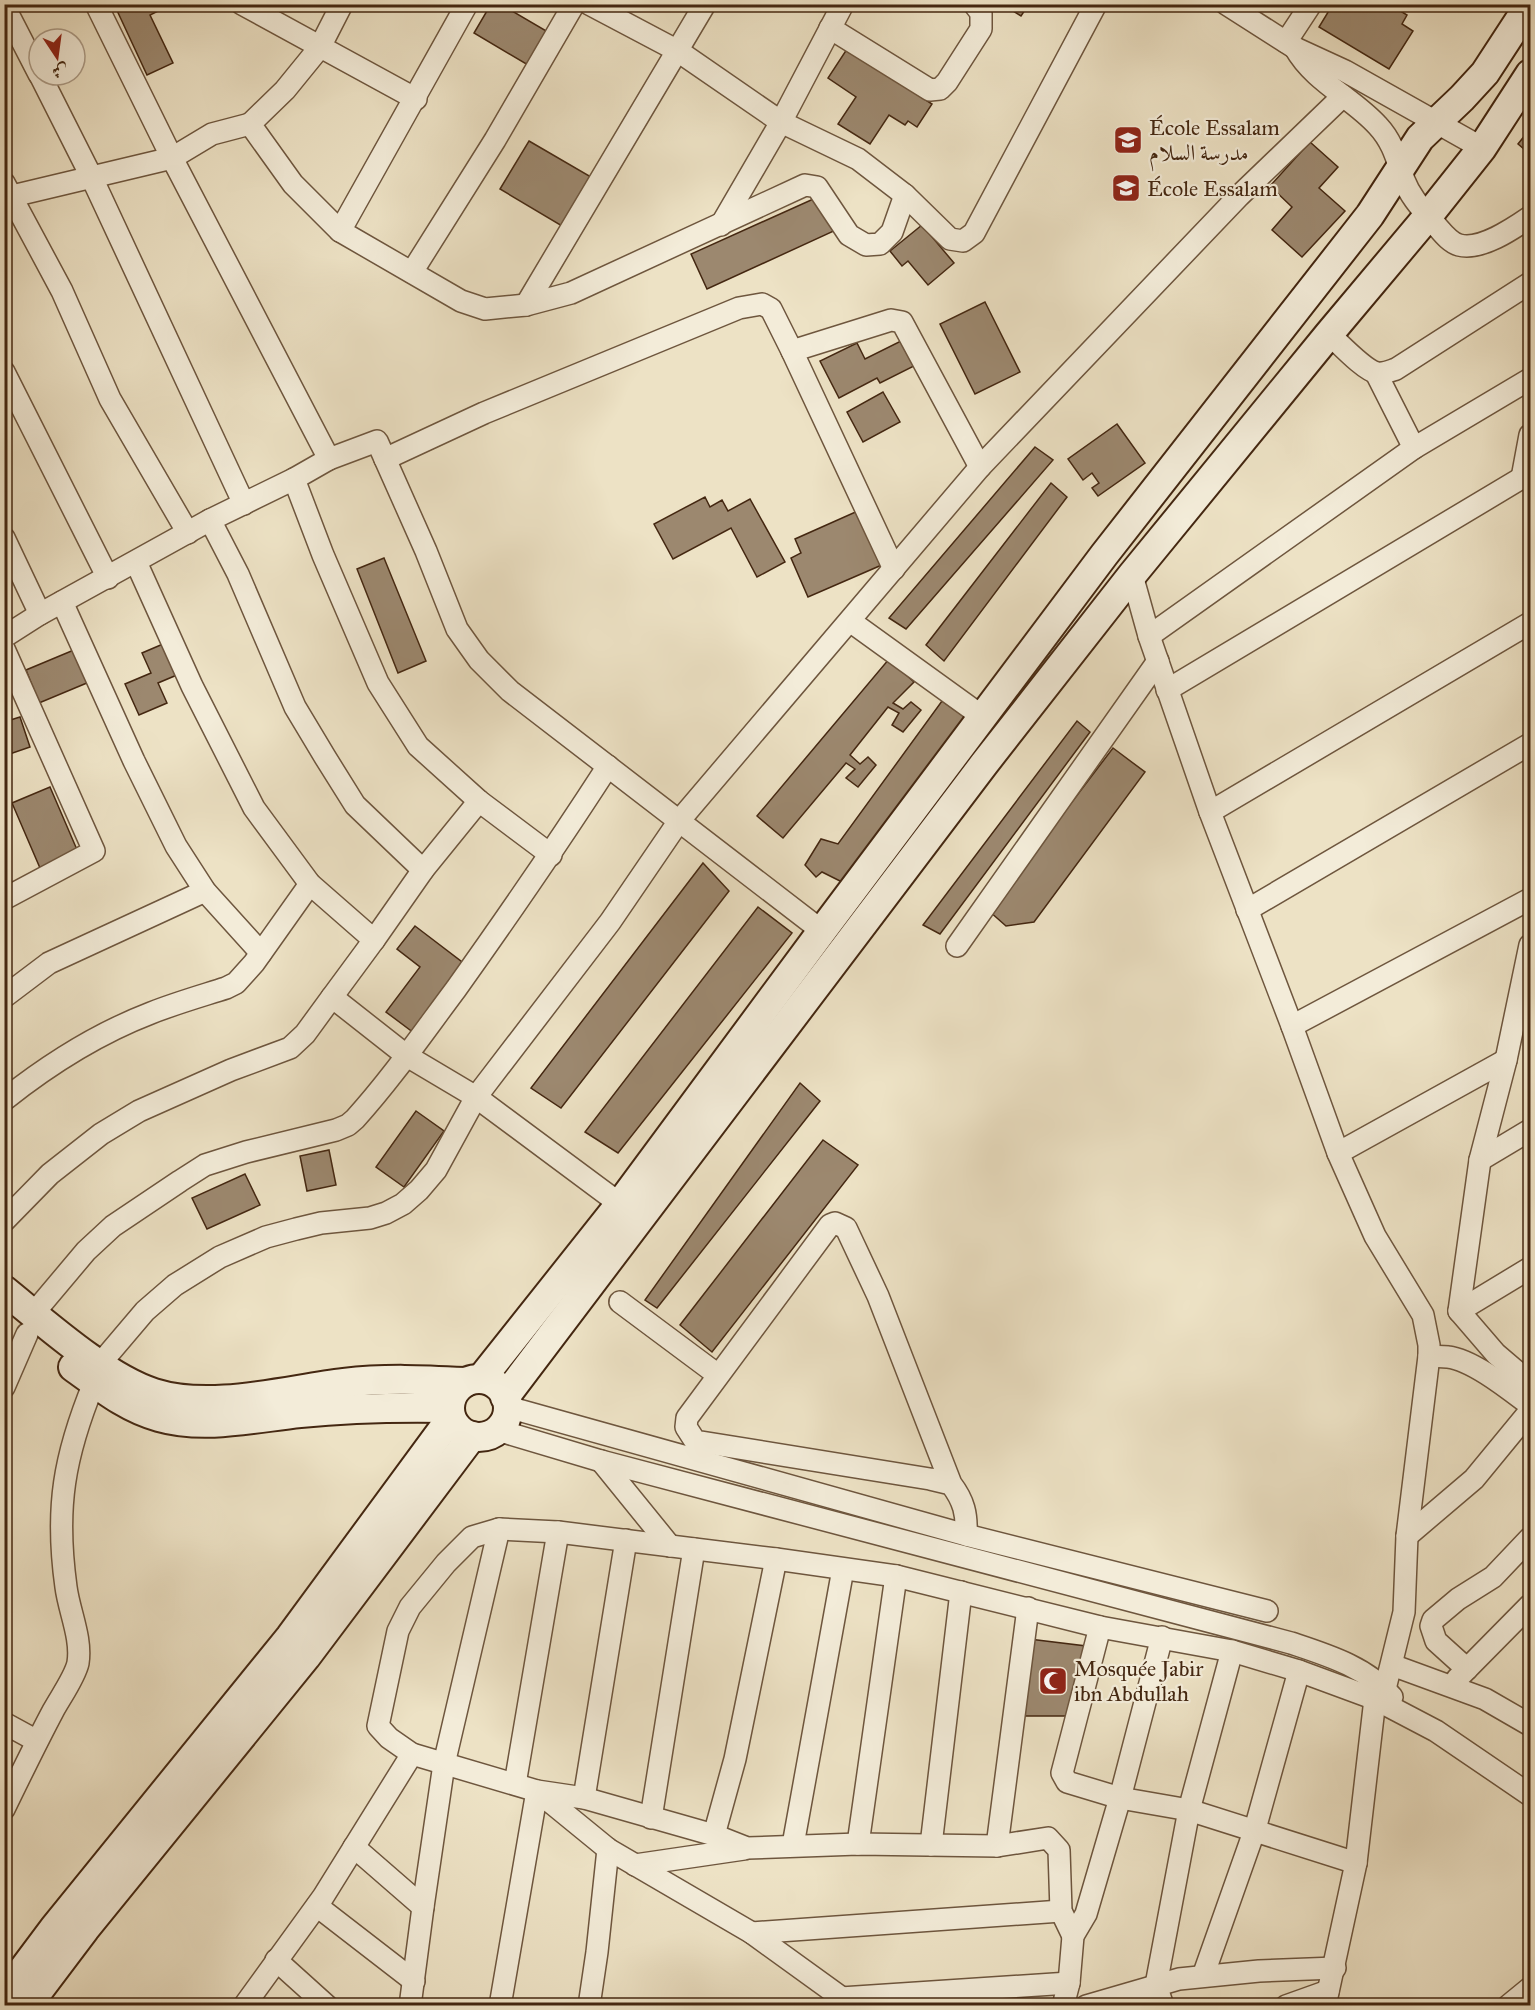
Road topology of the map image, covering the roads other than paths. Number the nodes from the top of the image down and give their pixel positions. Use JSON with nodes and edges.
{"nodes":[{"id":1,"x":96,"y":4,"type":"edge"},
{"id":2,"x":242,"y":4,"type":"edge"},
{"id":3,"x":342,"y":4,"type":"edge"},
{"id":4,"x":467,"y":4,"type":"edge"},
{"id":5,"x":574,"y":4,"type":"edge"},
{"id":6,"x":589,"y":4,"type":"edge"},
{"id":7,"x":705,"y":4,"type":"edge"},
{"id":8,"x":843,"y":4,"type":"edge"},
{"id":9,"x":974,"y":4,"type":"edge"},
{"id":10,"x":1096,"y":4,"type":"edge"},
{"id":11,"x":1226,"y":4,"type":"edge"},
{"id":12,"x":1311,"y":4,"type":"edge"},
{"id":13,"x":1530,"y":4,"type":"edge"},
{"id":14,"x":4,"y":6,"type":"edge"},
{"id":15,"x":830,"y":28,"type":"junction"},
{"id":16,"x":1291,"y":45,"type":"junction"},
{"id":17,"x":320,"y":47,"type":"junction"},
{"id":18,"x":27,"y":51,"type":"edge"},
{"id":19,"x":678,"y":51,"type":"junction"},
{"id":20,"x":1530,"y":74,"type":"edge"},
{"id":21,"x":46,"y":87,"type":"edge"},
{"id":22,"x":1343,"y":96,"type":"junction"},
{"id":23,"x":416,"y":99,"type":"junction"},
{"id":24,"x":781,"y":122,"type":"junction"},
{"id":25,"x":1436,"y":122,"type":"junction"},
{"id":26,"x":250,"y":124,"type":"junction"},
{"id":27,"x":1482,"y":148,"type":"junction"},
{"id":28,"x":172,"y":158,"type":"junction"},
{"id":29,"x":1401,"y":168,"type":"junction"},
{"id":30,"x":92,"y":178,"type":"junction"},
{"id":31,"x":7,"y":192,"type":"edge"},
{"id":32,"x":905,"y":195,"type":"junction"},
{"id":33,"x":1428,"y":216,"type":"junction"},
{"id":34,"x":1530,"y":217,"type":"edge"},
{"id":35,"x":721,"y":225,"type":"junction"},
{"id":36,"x":339,"y":231,"type":"junction"},
{"id":37,"x":412,"y":272,"type":"junction"},
{"id":38,"x":1530,"y":283,"type":"edge"},
{"id":39,"x":526,"y":305,"type":"junction"},
{"id":40,"x":1329,"y":334,"type":"junction"},
{"id":41,"x":792,"y":351,"type":"junction"},
{"id":42,"x":4,"y":372,"type":"edge"},
{"id":43,"x":1376,"y":373,"type":"junction"},
{"id":44,"x":1530,"y":379,"type":"edge"},
{"id":45,"x":1530,"y":435,"type":"edge"},
{"id":46,"x":1414,"y":448,"type":"junction"},
{"id":47,"x":329,"y":459,"type":"junction"},
{"id":48,"x":385,"y":459,"type":"junction"},
{"id":49,"x":980,"y":467,"type":"junction"},
{"id":50,"x":1526,"y":475,"type":"edge"},
{"id":51,"x":294,"y":479,"type":"junction"},
{"id":52,"x":244,"y":504,"type":"junction"},
{"id":53,"x":210,"y":520,"type":"junction"},
{"id":54,"x":188,"y":532,"type":"junction"},
{"id":55,"x":4,"y":538,"type":"edge"},
{"id":56,"x":136,"y":562,"type":"junction"},
{"id":57,"x":894,"y":569,"type":"junction"},
{"id":58,"x":1132,"y":575,"type":"junction"},
{"id":59,"x":108,"y":578,"type":"junction"},
{"id":60,"x":62,"y":603,"type":"junction"},
{"id":61,"x":40,"y":614,"type":"junction"},
{"id":62,"x":850,"y":621,"type":"junction"},
{"id":63,"x":1530,"y":623,"type":"edge"},
{"id":64,"x":1149,"y":636,"type":"junction"},
{"id":65,"x":4,"y":637,"type":"edge"},
{"id":66,"x":4,"y":649,"type":"edge"},
{"id":67,"x":1158,"y":662,"type":"junction"},
{"id":68,"x":1167,"y":690,"type":"junction"},
{"id":69,"x":983,"y":717,"type":"junction"},
{"id":70,"x":1530,"y":744,"type":"edge"},
{"id":71,"x":608,"y":766,"type":"junction"},
{"id":72,"x":479,"y":801,"type":"junction"},
{"id":73,"x":1210,"y":812,"type":"junction"},
{"id":74,"x":679,"y":821,"type":"junction"},
{"id":75,"x":551,"y":855,"type":"junction"},
{"id":76,"x":423,"y":870,"type":"junction"},
{"id":77,"x":310,"y":884,"type":"junction"},
{"id":78,"x":205,"y":891,"type":"junction"},
{"id":79,"x":4,"y":899,"type":"edge"},
{"id":80,"x":1530,"y":899,"type":"edge"},
{"id":81,"x":1247,"y":910,"type":"junction"},
{"id":82,"x":822,"y":931,"type":"junction"},
{"id":83,"x":374,"y":940,"type":"junction"},
{"id":84,"x":1530,"y":945,"type":"edge"},
{"id":85,"x":957,"y":946,"type":"dead end"},
{"id":86,"x":261,"y":953,"type":"junction"},
{"id":87,"x":4,"y":997,"type":"edge"},
{"id":88,"x":332,"y":997,"type":"junction"},
{"id":89,"x":1530,"y":1022,"type":"edge"},
{"id":90,"x":1292,"y":1026,"type":"junction"},
{"id":91,"x":1512,"y":1033,"type":"junction"},
{"id":92,"x":406,"y":1056,"type":"junction"},
{"id":93,"x":1506,"y":1060,"type":"junction"},
{"id":94,"x":476,"y":1097,"type":"junction"},
{"id":95,"x":4,"y":1100,"type":"edge"},
{"id":96,"x":1530,"y":1130,"type":"edge"},
{"id":97,"x":1338,"y":1153,"type":"junction"},
{"id":98,"x":1479,"y":1160,"type":"junction"},
{"id":99,"x":620,"y":1204,"type":"junction"},
{"id":100,"x":4,"y":1221,"type":"edge"},
{"id":101,"x":1530,"y":1268,"type":"edge"},
{"id":102,"x":4,"y":1290,"type":"edge"},
{"id":103,"x":620,"y":1302,"type":"dead end"},
{"id":104,"x":1459,"y":1311,"type":"junction"},
{"id":105,"x":4,"y":1316,"type":"edge"},
{"id":106,"x":30,"y":1324,"type":"junction"},
{"id":107,"x":1429,"y":1356,"type":"junction"},
{"id":108,"x":97,"y":1373,"type":"junction"},
{"id":109,"x":718,"y":1375,"type":"junction"},
{"id":110,"x":473,"y":1380,"type":"junction"},
{"id":111,"x":1530,"y":1383,"type":"edge"},
{"id":112,"x":4,"y":1387,"type":"edge"},
{"id":113,"x":1530,"y":1404,"type":"edge"},
{"id":114,"x":1530,"y":1412,"type":"edge"},
{"id":115,"x":480,"y":1416,"type":"junction"},
{"id":116,"x":601,"y":1461,"type":"junction"},
{"id":117,"x":951,"y":1484,"type":"junction"},
{"id":118,"x":499,"y":1530,"type":"junction"},
{"id":119,"x":558,"y":1532,"type":"junction"},
{"id":120,"x":966,"y":1535,"type":"junction"},
{"id":121,"x":1407,"y":1536,"type":"junction"},
{"id":122,"x":1530,"y":1538,"type":"edge"},
{"id":123,"x":626,"y":1540,"type":"junction"},
{"id":124,"x":670,"y":1546,"type":"junction"},
{"id":125,"x":694,"y":1549,"type":"junction"},
{"id":126,"x":776,"y":1558,"type":"junction"},
{"id":127,"x":843,"y":1569,"type":"junction"},
{"id":128,"x":896,"y":1576,"type":"junction"},
{"id":129,"x":962,"y":1592,"type":"junction"},
{"id":130,"x":1530,"y":1605,"type":"edge"},
{"id":131,"x":1028,"y":1608,"type":"junction"},
{"id":132,"x":1268,"y":1611,"type":"dead end"},
{"id":133,"x":1404,"y":1612,"type":"junction"},
{"id":134,"x":1433,"y":1620,"type":"junction"},
{"id":135,"x":1100,"y":1627,"type":"junction"},
{"id":136,"x":1162,"y":1637,"type":"junction"},
{"id":137,"x":1232,"y":1651,"type":"junction"},
{"id":138,"x":1392,"y":1665,"type":"junction"},
{"id":139,"x":1467,"y":1669,"type":"junction"},
{"id":140,"x":1299,"y":1671,"type":"junction"},
{"id":141,"x":1450,"y":1685,"type":"junction"},
{"id":142,"x":1379,"y":1694,"type":"junction"},
{"id":143,"x":1527,"y":1717,"type":"edge"},
{"id":144,"x":4,"y":1723,"type":"edge"},
{"id":145,"x":37,"y":1741,"type":"junction"},
{"id":146,"x":412,"y":1754,"type":"junction"},
{"id":147,"x":444,"y":1764,"type":"junction"},
{"id":148,"x":515,"y":1784,"type":"junction"},
{"id":149,"x":537,"y":1791,"type":"junction"},
{"id":150,"x":1530,"y":1795,"type":"edge"},
{"id":151,"x":584,"y":1798,"type":"junction"},
{"id":152,"x":1120,"y":1798,"type":"junction"},
{"id":153,"x":4,"y":1809,"type":"edge"},
{"id":154,"x":1189,"y":1810,"type":"junction"},
{"id":155,"x":651,"y":1818,"type":"junction"},
{"id":156,"x":1255,"y":1829,"type":"junction"},
{"id":157,"x":714,"y":1835,"type":"junction"},
{"id":158,"x":858,"y":1844,"type":"junction"},
{"id":159,"x":793,"y":1845,"type":"junction"},
{"id":160,"x":931,"y":1845,"type":"junction"},
{"id":161,"x":997,"y":1846,"type":"junction"},
{"id":162,"x":354,"y":1847,"type":"junction"},
{"id":163,"x":747,"y":1848,"type":"junction"},
{"id":164,"x":608,"y":1849,"type":"junction"},
{"id":165,"x":1356,"y":1863,"type":"junction"},
{"id":166,"x":635,"y":1865,"type":"junction"},
{"id":167,"x":317,"y":1906,"type":"junction"},
{"id":168,"x":423,"y":1907,"type":"junction"},
{"id":169,"x":1061,"y":1911,"type":"junction"},
{"id":170,"x":752,"y":1933,"type":"junction"},
{"id":171,"x":1073,"y":1936,"type":"junction"},
{"id":172,"x":276,"y":1960,"type":"junction"},
{"id":173,"x":1335,"y":1968,"type":"junction"},
{"id":174,"x":1203,"y":1976,"type":"junction"},
{"id":175,"x":414,"y":1981,"type":"junction"},
{"id":176,"x":1069,"y":1983,"type":"junction"},
{"id":177,"x":1155,"y":1985,"type":"junction"},
{"id":178,"x":1530,"y":1988,"type":"edge"},
{"id":179,"x":4,"y":1995,"type":"edge"},
{"id":180,"x":1327,"y":1998,"type":"edge"},
{"id":181,"x":844,"y":2003,"type":"edge"},
{"id":182,"x":27,"y":2006,"type":"edge"},
{"id":183,"x":244,"y":2006,"type":"edge"},
{"id":184,"x":327,"y":2006,"type":"edge"},
{"id":185,"x":411,"y":2006,"type":"edge"},
{"id":186,"x":500,"y":2006,"type":"edge"},
{"id":187,"x":589,"y":2006,"type":"edge"},
{"id":188,"x":1063,"y":2006,"type":"edge"},
{"id":189,"x":1086,"y":2006,"type":"edge"},
{"id":190,"x":1163,"y":2006,"type":"edge"},
{"id":191,"x":1286,"y":2006,"type":"edge"},
{"id":192,"x":1508,"y":2006,"type":"edge"}],
"edges":[{"from":1,"to":28,"type":"street"},
{"from":2,"to":17,"type":"street"},
{"from":3,"to":17,"type":"street"},
{"from":4,"to":23,"type":"street"},
{"from":5,"to":37,"type":"street"},
{"from":6,"to":19,"type":"street"},
{"from":7,"to":19,"type":"street"},
{"from":8,"to":15,"type":"street"},
{"from":9,"to":15,"type":"street"},
{"from":10,"to":32,"type":"street"},
{"from":11,"to":16,"type":"street"},
{"from":12,"to":16,"type":"street"},
{"from":13,"to":25,"type":"street"},
{"from":14,"to":18,"type":"street"},
{"from":15,"to":24,"type":"street"},
{"from":16,"to":22,"type":"street"},
{"from":16,"to":25,"type":"street"},
{"from":17,"to":23,"type":"street"},
{"from":17,"to":26,"type":"street"},
{"from":19,"to":24,"type":"street"},
{"from":19,"to":39,"type":"street"},
{"from":20,"to":27,"type":"street"},
{"from":21,"to":30,"type":"street"},
{"from":22,"to":29,"type":"street"},
{"from":22,"to":49,"type":"street"},
{"from":23,"to":36,"type":"street"},
{"from":24,"to":32,"type":"street"},
{"from":24,"to":35,"type":"street"},
{"from":25,"to":27,"type":"street"},
{"from":25,"to":29,"type":"street"},
{"from":26,"to":28,"type":"street"},
{"from":26,"to":36,"type":"street"},
{"from":27,"to":33,"type":"street"},
{"from":28,"to":30,"type":"street"},
{"from":28,"to":47,"type":"street"},
{"from":29,"to":33,"type":"street"},
{"from":29,"to":69,"type":"street"},
{"from":30,"to":31,"type":"street"},
{"from":30,"to":52,"type":"street"},
{"from":31,"to":54,"type":"street"},
{"from":32,"to":35,"type":"street"},
{"from":33,"to":34,"type":"street"},
{"from":33,"to":40,"type":"street"},
{"from":35,"to":39,"type":"street"},
{"from":36,"to":37,"type":"street"},
{"from":37,"to":39,"type":"street"},
{"from":38,"to":43,"type":"street"},
{"from":40,"to":43,"type":"street"},
{"from":40,"to":58,"type":"street"},
{"from":41,"to":48,"type":"street"},
{"from":41,"to":49,"type":"street"},
{"from":41,"to":57,"type":"street"},
{"from":42,"to":59,"type":"street"},
{"from":43,"to":46,"type":"street"},
{"from":44,"to":46,"type":"street"},
{"from":45,"to":50,"type":"street"},
{"from":46,"to":64,"type":"street"},
{"from":47,"to":48,"type":"street"},
{"from":47,"to":51,"type":"street"},
{"from":48,"to":71,"type":"street"},
{"from":49,"to":57,"type":"street"},
{"from":50,"to":68,"type":"street"},
{"from":51,"to":52,"type":"street"},
{"from":51,"to":72,"type":"street"},
{"from":52,"to":53,"type":"street"},
{"from":53,"to":54,"type":"street"},
{"from":53,"to":76,"type":"street"},
{"from":54,"to":56,"type":"street"},
{"from":55,"to":61,"type":"street"},
{"from":56,"to":59,"type":"street"},
{"from":56,"to":77,"type":"street"},
{"from":57,"to":62,"type":"street"},
{"from":58,"to":64,"type":"street"},
{"from":58,"to":115,"type":"street"},
{"from":59,"to":60,"type":"street"},
{"from":60,"to":61,"type":"street"},
{"from":60,"to":78,"type":"street"},
{"from":61,"to":65,"type":"street"},
{"from":62,"to":69,"type":"street"},
{"from":62,"to":74,"type":"street"},
{"from":63,"to":73,"type":"street"},
{"from":64,"to":67,"type":"street"},
{"from":66,"to":79,"type":"street"},
{"from":67,"to":68,"type":"street"},
{"from":67,"to":85,"type":"street"},
{"from":68,"to":73,"type":"street"},
{"from":69,"to":82,"type":"street"},
{"from":70,"to":81,"type":"street"},
{"from":71,"to":74,"type":"street"},
{"from":71,"to":75,"type":"street"},
{"from":72,"to":75,"type":"street"},
{"from":72,"to":76,"type":"street"},
{"from":73,"to":81,"type":"street"},
{"from":74,"to":82,"type":"street"},
{"from":74,"to":94,"type":"street"},
{"from":75,"to":92,"type":"street"},
{"from":76,"to":83,"type":"street"},
{"from":77,"to":83,"type":"street"},
{"from":77,"to":86,"type":"street"},
{"from":78,"to":86,"type":"street"},
{"from":78,"to":87,"type":"street"},
{"from":80,"to":90,"type":"street"},
{"from":81,"to":90,"type":"street"},
{"from":82,"to":99,"type":"street"},
{"from":83,"to":88,"type":"street"},
{"from":84,"to":91,"type":"street"},
{"from":86,"to":95,"type":"street"},
{"from":88,"to":92,"type":"street"},
{"from":88,"to":100,"type":"street"},
{"from":89,"to":91,"type":"street"},
{"from":90,"to":97,"type":"street"},
{"from":91,"to":93,"type":"street"},
{"from":92,"to":94,"type":"street"},
{"from":92,"to":106,"type":"street"},
{"from":93,"to":97,"type":"street"},
{"from":93,"to":98,"type":"street"},
{"from":94,"to":99,"type":"street"},
{"from":94,"to":108,"type":"street"},
{"from":96,"to":98,"type":"street"},
{"from":97,"to":107,"type":"street"},
{"from":98,"to":104,"type":"street"},
{"from":99,"to":110,"type":"street"},
{"from":101,"to":104,"type":"street"},
{"from":102,"to":106,"type":"street"},
{"from":103,"to":109,"type":"street"},
{"from":104,"to":111,"type":"street"},
{"from":105,"to":106,"type":"street"},
{"from":106,"to":108,"type":"street"},
{"from":106,"to":112,"type":"street"},
{"from":107,"to":113,"type":"street"},
{"from":107,"to":121,"type":"street"},
{"from":108,"to":110,"type":"street"},
{"from":108,"to":115,"type":"street"},
{"from":108,"to":145,"type":"street"},
{"from":109,"to":117,"type":"street"},
{"from":109,"to":117,"type":"street"},
{"from":110,"to":115,"type":"street"},
{"from":110,"to":115,"type":"street"},
{"from":114,"to":121,"type":"street"},
{"from":115,"to":116,"type":"street"},
{"from":115,"to":120,"type":"street"},
{"from":115,"to":179,"type":"street"},
{"from":115,"to":182,"type":"street"},
{"from":116,"to":124,"type":"street"},
{"from":116,"to":142,"type":"street"},
{"from":117,"to":120,"type":"street"},
{"from":118,"to":119,"type":"street"},
{"from":118,"to":146,"type":"street"},
{"from":118,"to":147,"type":"street"},
{"from":119,"to":123,"type":"street"},
{"from":119,"to":148,"type":"street"},
{"from":120,"to":132,"type":"street"},
{"from":121,"to":133,"type":"street"},
{"from":122,"to":134,"type":"street"},
{"from":123,"to":124,"type":"street"},
{"from":123,"to":151,"type":"street"},
{"from":124,"to":125,"type":"street"},
{"from":125,"to":126,"type":"street"},
{"from":125,"to":155,"type":"street"},
{"from":126,"to":127,"type":"street"},
{"from":126,"to":157,"type":"street"},
{"from":127,"to":128,"type":"street"},
{"from":127,"to":159,"type":"street"},
{"from":128,"to":129,"type":"street"},
{"from":128,"to":158,"type":"street"},
{"from":129,"to":131,"type":"street"},
{"from":129,"to":160,"type":"street"},
{"from":130,"to":139,"type":"street"},
{"from":131,"to":135,"type":"street"},
{"from":131,"to":161,"type":"street"},
{"from":133,"to":134,"type":"street"},
{"from":133,"to":138,"type":"street"},
{"from":134,"to":139,"type":"street"},
{"from":135,"to":136,"type":"street"},
{"from":135,"to":152,"type":"street"},
{"from":136,"to":137,"type":"street"},
{"from":136,"to":152,"type":"street"},
{"from":137,"to":140,"type":"street"},
{"from":137,"to":154,"type":"street"},
{"from":138,"to":141,"type":"street"},
{"from":138,"to":142,"type":"street"},
{"from":139,"to":141,"type":"street"},
{"from":140,"to":142,"type":"street"},
{"from":140,"to":156,"type":"street"},
{"from":141,"to":143,"type":"street"},
{"from":142,"to":150,"type":"street"},
{"from":142,"to":165,"type":"street"},
{"from":144,"to":145,"type":"street"},
{"from":145,"to":153,"type":"street"},
{"from":146,"to":147,"type":"street"},
{"from":146,"to":162,"type":"street"},
{"from":147,"to":148,"type":"street"},
{"from":147,"to":168,"type":"street"},
{"from":148,"to":149,"type":"street"},
{"from":149,"to":151,"type":"street"},
{"from":149,"to":164,"type":"street"},
{"from":149,"to":186,"type":"street"},
{"from":151,"to":155,"type":"street"},
{"from":152,"to":154,"type":"street"},
{"from":152,"to":171,"type":"street"},
{"from":154,"to":156,"type":"street"},
{"from":154,"to":177,"type":"street"},
{"from":155,"to":157,"type":"street"},
{"from":156,"to":165,"type":"street"},
{"from":156,"to":174,"type":"street"},
{"from":157,"to":163,"type":"street"},
{"from":158,"to":159,"type":"street"},
{"from":158,"to":160,"type":"street"},
{"from":159,"to":163,"type":"street"},
{"from":160,"to":161,"type":"street"},
{"from":161,"to":169,"type":"street"},
{"from":162,"to":167,"type":"street"},
{"from":162,"to":168,"type":"street"},
{"from":163,"to":166,"type":"street"},
{"from":164,"to":166,"type":"street"},
{"from":164,"to":187,"type":"street"},
{"from":165,"to":173,"type":"street"},
{"from":166,"to":170,"type":"street"},
{"from":167,"to":172,"type":"street"},
{"from":167,"to":175,"type":"street"},
{"from":168,"to":175,"type":"street"},
{"from":169,"to":170,"type":"street"},
{"from":169,"to":171,"type":"street"},
{"from":170,"to":181,"type":"street"},
{"from":171,"to":176,"type":"street"},
{"from":172,"to":183,"type":"street"},
{"from":172,"to":184,"type":"street"},
{"from":173,"to":174,"type":"street"},
{"from":173,"to":180,"type":"street"},
{"from":174,"to":177,"type":"street"},
{"from":175,"to":185,"type":"street"},
{"from":176,"to":181,"type":"street"},
{"from":176,"to":188,"type":"street"},
{"from":177,"to":189,"type":"street"},
{"from":177,"to":190,"type":"street"},
{"from":178,"to":192,"type":"street"},
{"from":180,"to":191,"type":"street"}]}
